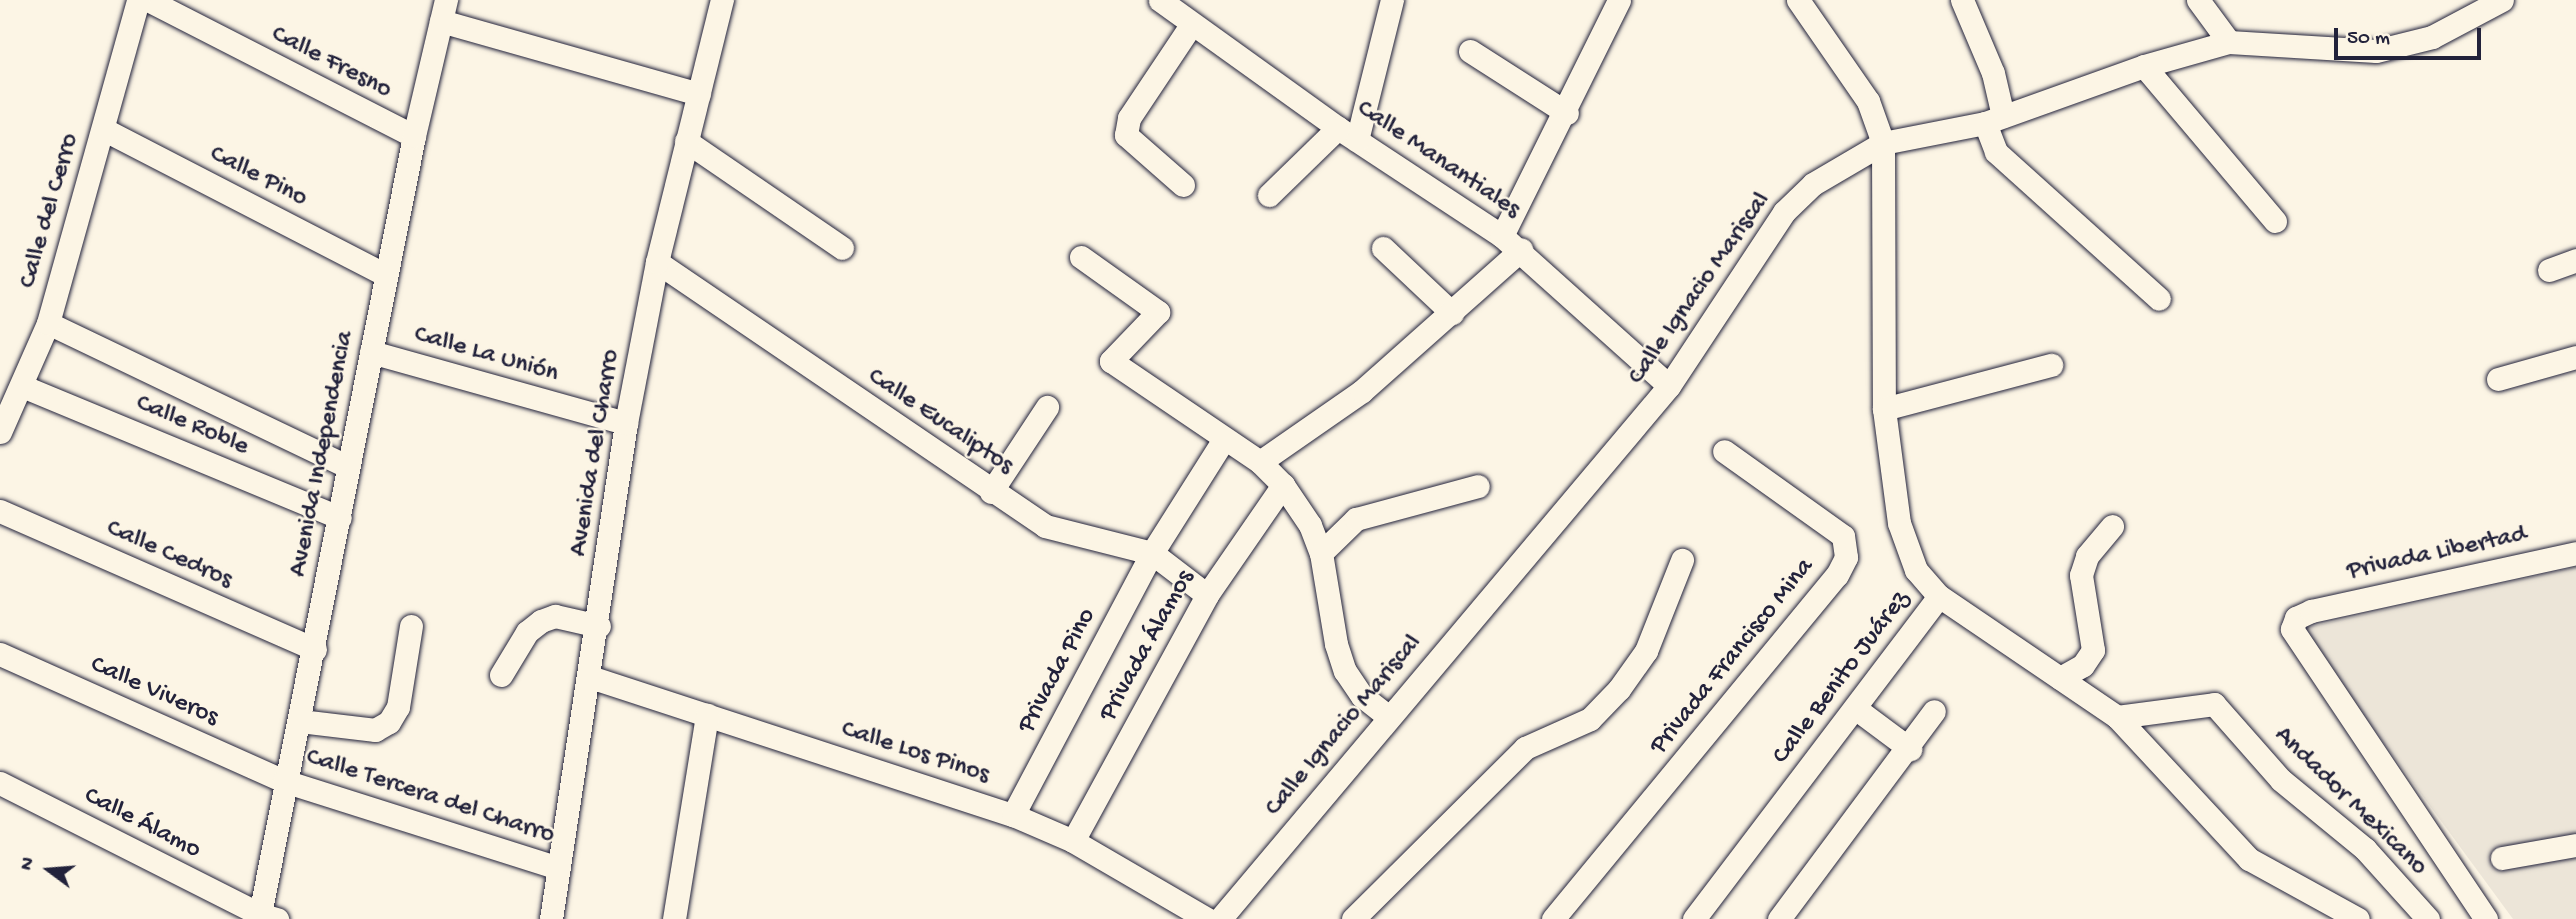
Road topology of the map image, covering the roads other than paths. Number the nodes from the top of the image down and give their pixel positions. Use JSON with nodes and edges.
{"nodes":[{"id":1,"x":138,"y":0,"type":"edge"},
{"id":2,"x":148,"y":0,"type":"edge"},
{"id":3,"x":722,"y":0,"type":"edge"},
{"id":4,"x":1160,"y":0,"type":"edge"},
{"id":5,"x":1392,"y":0,"type":"edge"},
{"id":6,"x":1619,"y":0,"type":"edge"},
{"id":7,"x":1798,"y":0,"type":"edge"},
{"id":8,"x":1962,"y":0,"type":"edge"},
{"id":9,"x":2198,"y":0,"type":"edge"},
{"id":10,"x":2502,"y":0,"type":"edge"},
{"id":11,"x":444,"y":11,"type":"edge"},
{"id":12,"x":1191,"y":25,"type":"junction"},
{"id":13,"x":2229,"y":42,"type":"junction"},
{"id":14,"x":1470,"y":51,"type":"dead end"},
{"id":15,"x":2144,"y":66,"type":"junction"},
{"id":16,"x":699,"y":94,"type":"junction"},
{"id":17,"x":1567,"y":113,"type":"junction"},
{"id":18,"x":1994,"y":120,"type":"junction"},
{"id":19,"x":103,"y":129,"type":"junction"},
{"id":20,"x":1348,"y":134,"type":"junction"},
{"id":21,"x":414,"y":136,"type":"junction"},
{"id":22,"x":686,"y":141,"type":"junction"},
{"id":23,"x":1883,"y":143,"type":"junction"},
{"id":24,"x":1183,"y":185,"type":"dead end"},
{"id":25,"x":1269,"y":195,"type":"dead end"},
{"id":26,"x":2275,"y":221,"type":"dead end"},
{"id":27,"x":1502,"y":236,"type":"junction"},
{"id":28,"x":1383,"y":247,"type":"dead end"},
{"id":29,"x":842,"y":248,"type":"dead end"},
{"id":30,"x":1521,"y":250,"type":"junction"},
{"id":31,"x":1081,"y":257,"type":"dead end"},
{"id":32,"x":2576,"y":260,"type":"edge"},
{"id":33,"x":657,"y":262,"type":"junction"},
{"id":34,"x":2549,"y":270,"type":"dead end"},
{"id":35,"x":386,"y":275,"type":"junction"},
{"id":36,"x":2159,"y":299,"type":"dead end"},
{"id":37,"x":1452,"y":313,"type":"junction"},
{"id":38,"x":48,"y":323,"type":"junction"},
{"id":39,"x":371,"y":352,"type":"junction"},
{"id":40,"x":2576,"y":357,"type":"edge"},
{"id":41,"x":2051,"y":365,"type":"dead end"},
{"id":42,"x":2498,"y":379,"type":"dead end"},
{"id":43,"x":22,"y":386,"type":"junction"},
{"id":44,"x":1669,"y":386,"type":"junction"},
{"id":45,"x":1047,"y":407,"type":"dead end"},
{"id":46,"x":1884,"y":409,"type":"junction"},
{"id":47,"x":626,"y":423,"type":"junction"},
{"id":48,"x":0,"y":432,"type":"edge"},
{"id":49,"x":1224,"y":439,"type":"junction"},
{"id":50,"x":1724,"y":452,"type":"dead end"},
{"id":51,"x":1260,"y":462,"type":"junction"},
{"id":52,"x":348,"y":467,"type":"junction"},
{"id":53,"x":1283,"y":485,"type":"junction"},
{"id":54,"x":1478,"y":486,"type":"dead end"},
{"id":55,"x":991,"y":492,"type":"junction"},
{"id":56,"x":0,"y":511,"type":"edge"},
{"id":57,"x":340,"y":518,"type":"junction"},
{"id":58,"x":2112,"y":526,"type":"dead end"},
{"id":59,"x":1153,"y":553,"type":"junction"},
{"id":60,"x":1321,"y":553,"type":"junction"},
{"id":61,"x":2576,"y":553,"type":"edge"},
{"id":62,"x":1682,"y":560,"type":"dead end"},
{"id":63,"x":1207,"y":595,"type":"junction"},
{"id":64,"x":1939,"y":596,"type":"junction"},
{"id":65,"x":411,"y":626,"type":"dead end"},
{"id":66,"x":598,"y":626,"type":"junction"},
{"id":67,"x":315,"y":649,"type":"junction"},
{"id":68,"x":0,"y":654,"type":"edge"},
{"id":69,"x":501,"y":675,"type":"dead end"},
{"id":70,"x":590,"y":677,"type":"junction"},
{"id":71,"x":2060,"y":678,"type":"junction"},
{"id":72,"x":1855,"y":708,"type":"junction"},
{"id":73,"x":1934,"y":712,"type":"dead end"},
{"id":74,"x":707,"y":715,"type":"junction"},
{"id":75,"x":1388,"y":716,"type":"junction"},
{"id":76,"x":2117,"y":717,"type":"junction"},
{"id":77,"x":300,"y":721,"type":"junction"},
{"id":78,"x":1910,"y":749,"type":"junction"},
{"id":79,"x":284,"y":780,"type":"junction"},
{"id":80,"x":0,"y":783,"type":"edge"},
{"id":81,"x":1013,"y":815,"type":"junction"},
{"id":82,"x":1073,"y":841,"type":"junction"},
{"id":83,"x":2576,"y":845,"type":"edge"},
{"id":84,"x":2502,"y":858,"type":"dead end"},
{"id":85,"x":559,"y":868,"type":"junction"},
{"id":86,"x":265,"y":917,"type":"edge"},
{"id":87,"x":551,"y":919,"type":"edge"},
{"id":88,"x":674,"y":919,"type":"edge"},
{"id":89,"x":1207,"y":919,"type":"edge"},
{"id":90,"x":1220,"y":919,"type":"edge"},
{"id":91,"x":1353,"y":919,"type":"edge"},
{"id":92,"x":1553,"y":919,"type":"edge"},
{"id":93,"x":1694,"y":919,"type":"edge"},
{"id":94,"x":1779,"y":919,"type":"edge"},
{"id":95,"x":2358,"y":919,"type":"edge"},
{"id":96,"x":2428,"y":919,"type":"edge"},
{"id":97,"x":2486,"y":919,"type":"edge"}],
"edges":[{"from":1,"to":19,"type":"street","name":"Calle del Cerro"},
{"from":2,"to":21,"type":"street","name":"Calle Fresno"},
{"from":3,"to":16,"type":"street","name":"Avenida del Charro"},
{"from":4,"to":12,"type":"street","name":"Calle Manantiales"},
{"from":5,"to":20,"type":"street"},
{"from":6,"to":17,"type":"street"},
{"from":7,"to":23,"type":"street","name":"Calle Benito Juárez"},
{"from":8,"to":18,"type":"street"},
{"from":9,"to":13,"type":"street"},
{"from":10,"to":13,"type":"street","name":"Calle Ignacio Mariscal"},
{"from":11,"to":16,"type":"street"},
{"from":11,"to":21,"type":"street","name":"Avenida Independencia"},
{"from":12,"to":20,"type":"street","name":"Calle Manantiales"},
{"from":12,"to":24,"type":"street"},
{"from":13,"to":15,"type":"street","name":"Calle Ignacio Mariscal"},
{"from":14,"to":17,"type":"street"},
{"from":15,"to":18,"type":"street","name":"Calle Ignacio Mariscal"},
{"from":15,"to":26,"type":"street"},
{"from":16,"to":22,"type":"street","name":"Avenida del Charro"},
{"from":17,"to":27,"type":"street"},
{"from":18,"to":23,"type":"street","name":"Calle Ignacio Mariscal"},
{"from":18,"to":36,"type":"street"},
{"from":19,"to":35,"type":"street","name":"Calle Pino"},
{"from":19,"to":38,"type":"street","name":"Calle del Cerro"},
{"from":20,"to":25,"type":"street"},
{"from":20,"to":27,"type":"street","name":"Calle Manantiales"},
{"from":21,"to":35,"type":"street","name":"Avenida Independencia"},
{"from":22,"to":29,"type":"street"},
{"from":22,"to":33,"type":"street","name":"Avenida del Charro"},
{"from":23,"to":44,"type":"street","name":"Calle Ignacio Mariscal"},
{"from":23,"to":46,"type":"street","name":"Calle Benito Juárez"},
{"from":27,"to":30,"type":"street","name":"Calle Manantiales"},
{"from":28,"to":37,"type":"street"},
{"from":30,"to":37,"type":"street"},
{"from":30,"to":44,"type":"street","name":"Calle Manantiales"},
{"from":31,"to":49,"type":"street"},
{"from":32,"to":34,"type":"street"},
{"from":33,"to":47,"type":"street","name":"Avenida del Charro"},
{"from":33,"to":55,"type":"street","name":"Calle Eucaliptos"},
{"from":35,"to":39,"type":"street","name":"Avenida Independencia"},
{"from":37,"to":51,"type":"street"},
{"from":38,"to":43,"type":"street","name":"Calle del Cerro"},
{"from":38,"to":52,"type":"street"},
{"from":39,"to":47,"type":"street","name":"Calle La Unión"},
{"from":39,"to":52,"type":"street","name":"Avenida Independencia"},
{"from":40,"to":42,"type":"street"},
{"from":41,"to":46,"type":"street"},
{"from":43,"to":48,"type":"street","name":"Calle del Cerro"},
{"from":43,"to":57,"type":"street","name":"Calle Roble"},
{"from":44,"to":75,"type":"street","name":"Calle Ignacio Mariscal"},
{"from":45,"to":55,"type":"street"},
{"from":46,"to":64,"type":"street","name":"Calle Benito Juárez"},
{"from":47,"to":66,"type":"street","name":"Avenida del Charro"},
{"from":49,"to":51,"type":"street"},
{"from":49,"to":59,"type":"street","name":"Privada Pino"},
{"from":50,"to":92,"type":"street","name":"Privada Francisco Mina"},
{"from":51,"to":53,"type":"street"},
{"from":52,"to":57,"type":"street","name":"Avenida Independencia"},
{"from":53,"to":60,"type":"street"},
{"from":53,"to":63,"type":"street","name":"Privada Álamos"},
{"from":54,"to":60,"type":"street"},
{"from":55,"to":59,"type":"street","name":"Calle Eucaliptos"},
{"from":56,"to":67,"type":"street","name":"Calle Cedros"},
{"from":57,"to":67,"type":"street","name":"Avenida Independencia"},
{"from":58,"to":71,"type":"street"},
{"from":59,"to":63,"type":"street","name":"Calle Eucaliptos"},
{"from":59,"to":81,"type":"street","name":"Privada Pino"},
{"from":60,"to":75,"type":"street"},
{"from":61,"to":97,"type":"street","name":"Privada Libertad"},
{"from":62,"to":91,"type":"street"},
{"from":63,"to":82,"type":"street","name":"Privada Álamos"},
{"from":64,"to":71,"type":"street"},
{"from":64,"to":72,"type":"street","name":"Calle Benito Juárez"},
{"from":65,"to":77,"type":"street"},
{"from":66,"to":69,"type":"street"},
{"from":66,"to":70,"type":"street","name":"Avenida del Charro"},
{"from":67,"to":77,"type":"street","name":"Avenida Independencia"},
{"from":68,"to":79,"type":"street","name":"Calle Viveros"},
{"from":70,"to":74,"type":"street","name":"Calle Los Pinos"},
{"from":70,"to":85,"type":"street","name":"Avenida del Charro"},
{"from":71,"to":76,"type":"street"},
{"from":72,"to":78,"type":"street"},
{"from":72,"to":93,"type":"street","name":"Calle Benito Juárez"},
{"from":73,"to":78,"type":"street"},
{"from":74,"to":81,"type":"street","name":"Calle Los Pinos"},
{"from":74,"to":88,"type":"street"},
{"from":75,"to":90,"type":"street","name":"Calle Ignacio Mariscal"},
{"from":76,"to":95,"type":"street"},
{"from":76,"to":96,"type":"street","name":"Andador Mexicano"},
{"from":77,"to":79,"type":"street","name":"Avenida Independencia"},
{"from":78,"to":94,"type":"street"},
{"from":79,"to":85,"type":"street","name":"Calle Tercera del Charro"},
{"from":79,"to":86,"type":"street","name":"Avenida Independencia"},
{"from":80,"to":86,"type":"street","name":"Calle Álamo"},
{"from":81,"to":82,"type":"street","name":"Calle Los Pinos"},
{"from":82,"to":89,"type":"street","name":"Calle Los Pinos"},
{"from":83,"to":84,"type":"street"},
{"from":85,"to":87,"type":"street","name":"Avenida del Charro"}]}
